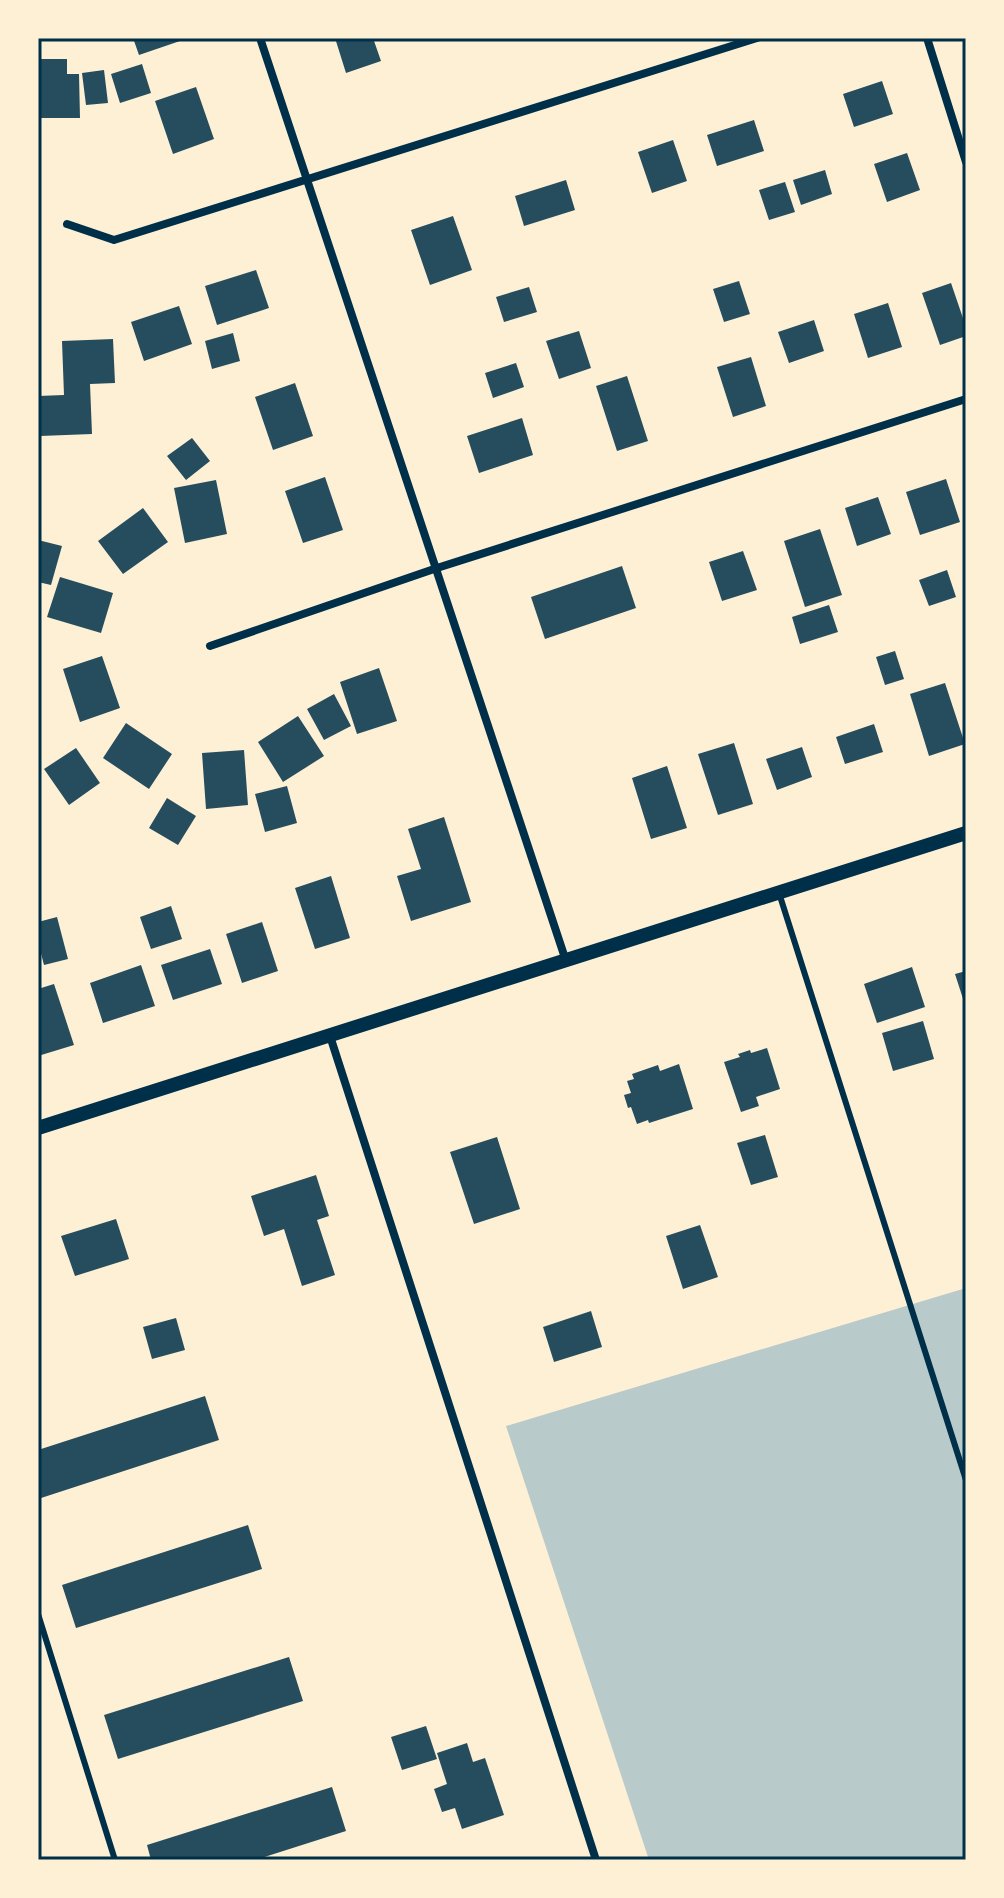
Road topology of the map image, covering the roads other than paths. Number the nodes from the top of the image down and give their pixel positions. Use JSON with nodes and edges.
{"nodes":[{"id":1,"x":260,"y":38,"type":"edge"},
{"id":2,"x":757,"y":38,"type":"edge"},
{"id":3,"x":927,"y":38,"type":"edge"},
{"id":4,"x":966,"y":162,"type":"edge"},
{"id":5,"x":307,"y":180,"type":"junction"},
{"id":6,"x":67,"y":224,"type":"dead end"},
{"id":7,"x":966,"y":399,"type":"edge"},
{"id":8,"x":437,"y":568,"type":"junction"},
{"id":9,"x":210,"y":646,"type":"dead end"},
{"id":10,"x":966,"y":833,"type":"edge"},
{"id":11,"x":779,"y":893,"type":"junction"},
{"id":12,"x":566,"y":961,"type":"junction"},
{"id":13,"x":330,"y":1036,"type":"junction"},
{"id":14,"x":38,"y":1128,"type":"edge"},
{"id":15,"x":966,"y":1480,"type":"edge"},
{"id":16,"x":38,"y":1614,"type":"edge"},
{"id":17,"x":115,"y":1860,"type":"edge"},
{"id":18,"x":596,"y":1860,"type":"edge"}],
"edges":[{"from":1,"to":5,"type":"street"},
{"from":2,"to":5,"type":"street"},
{"from":3,"to":4,"type":"street"},
{"from":5,"to":6,"type":"street"},
{"from":5,"to":8,"type":"street"},
{"from":7,"to":8,"type":"street"},
{"from":8,"to":9,"type":"street"},
{"from":8,"to":12,"type":"street"},
{"from":10,"to":11,"type":"street"},
{"from":11,"to":12,"type":"street"},
{"from":11,"to":15,"type":"lane"},
{"from":12,"to":13,"type":"street"},
{"from":13,"to":14,"type":"street"},
{"from":13,"to":18,"type":"street"},
{"from":16,"to":17,"type":"lane"}]}
